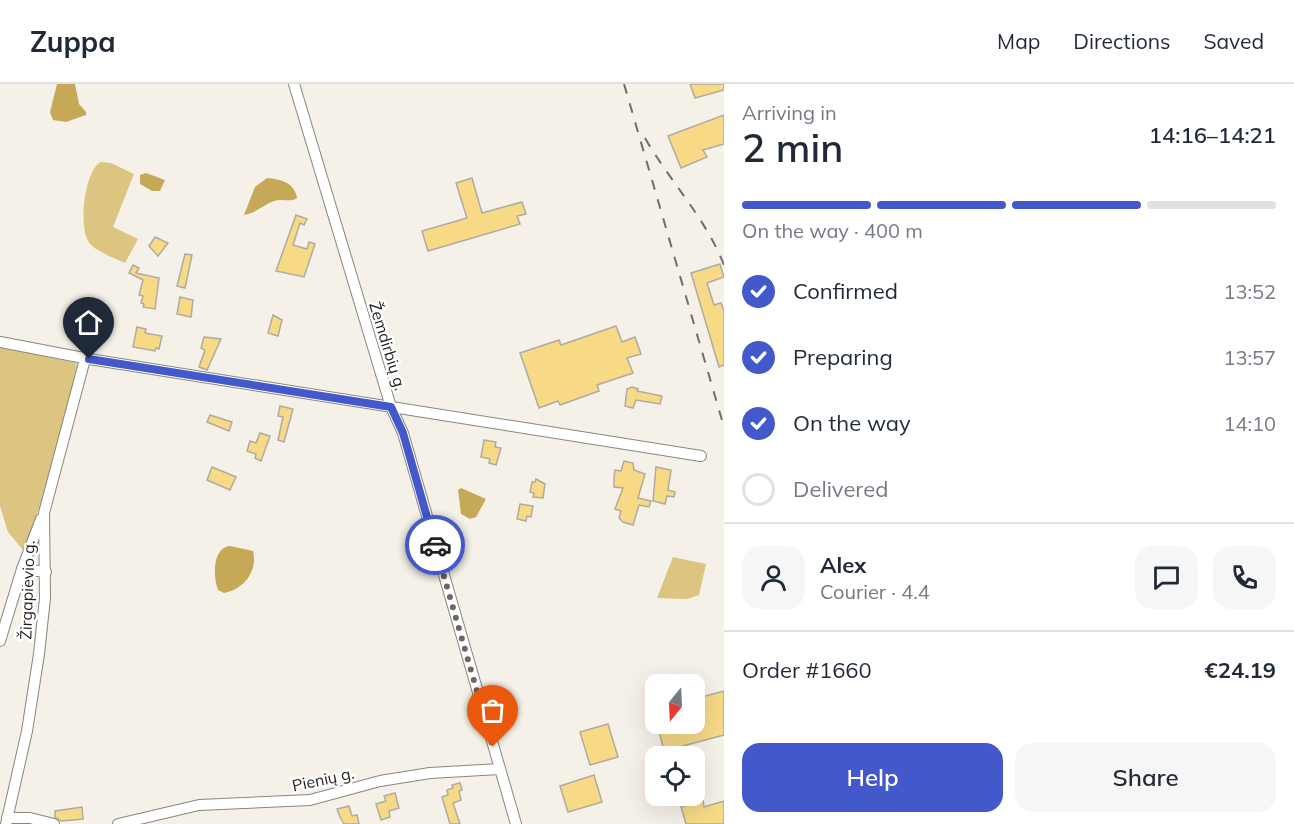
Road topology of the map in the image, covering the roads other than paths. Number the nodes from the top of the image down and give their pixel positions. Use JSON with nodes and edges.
{"nodes":[{"id":1,"x":294,"y":84,"type":"edge"},
{"id":2,"x":0,"y":342,"type":"edge"},
{"id":3,"x":85,"y":359,"type":"junction"},
{"id":4,"x":391,"y":407,"type":"junction"},
{"id":5,"x":701,"y":456,"type":"dead end"},
{"id":6,"x":44,"y":513,"type":"junction"},
{"id":7,"x":22,"y":569,"type":"junction"},
{"id":8,"x":46,"y":572,"type":"junction"},
{"id":9,"x":0,"y":641,"type":"edge"},
{"id":10,"x":500,"y":769,"type":"junction"},
{"id":11,"x":6,"y":821,"type":"edge"},
{"id":12,"x":54,"y":824,"type":"edge"},
{"id":13,"x":118,"y":824,"type":"edge"},
{"id":14,"x":516,"y":824,"type":"edge"}],
"edges":[{"from":1,"to":4,"type":"street","name":"Žemdirbių g."},
{"from":2,"to":3,"type":"street"},
{"from":3,"to":4,"type":"street"},
{"from":3,"to":6,"type":"street","name":"Žirgapievio g."},
{"from":4,"to":5,"type":"street"},
{"from":4,"to":10,"type":"street","name":"Žemdirbių g."},
{"from":6,"to":7,"type":"street"},
{"from":6,"to":8,"type":"street","name":"Žirgapievio g."},
{"from":7,"to":8,"type":"street"},
{"from":7,"to":9,"type":"street"},
{"from":8,"to":11,"type":"street","name":"Žirgapievio g."},
{"from":10,"to":13,"type":"street","name":"Pienių g."},
{"from":10,"to":14,"type":"street","name":"Žemdirbių g."},
{"from":11,"to":12,"type":"street"}]}
